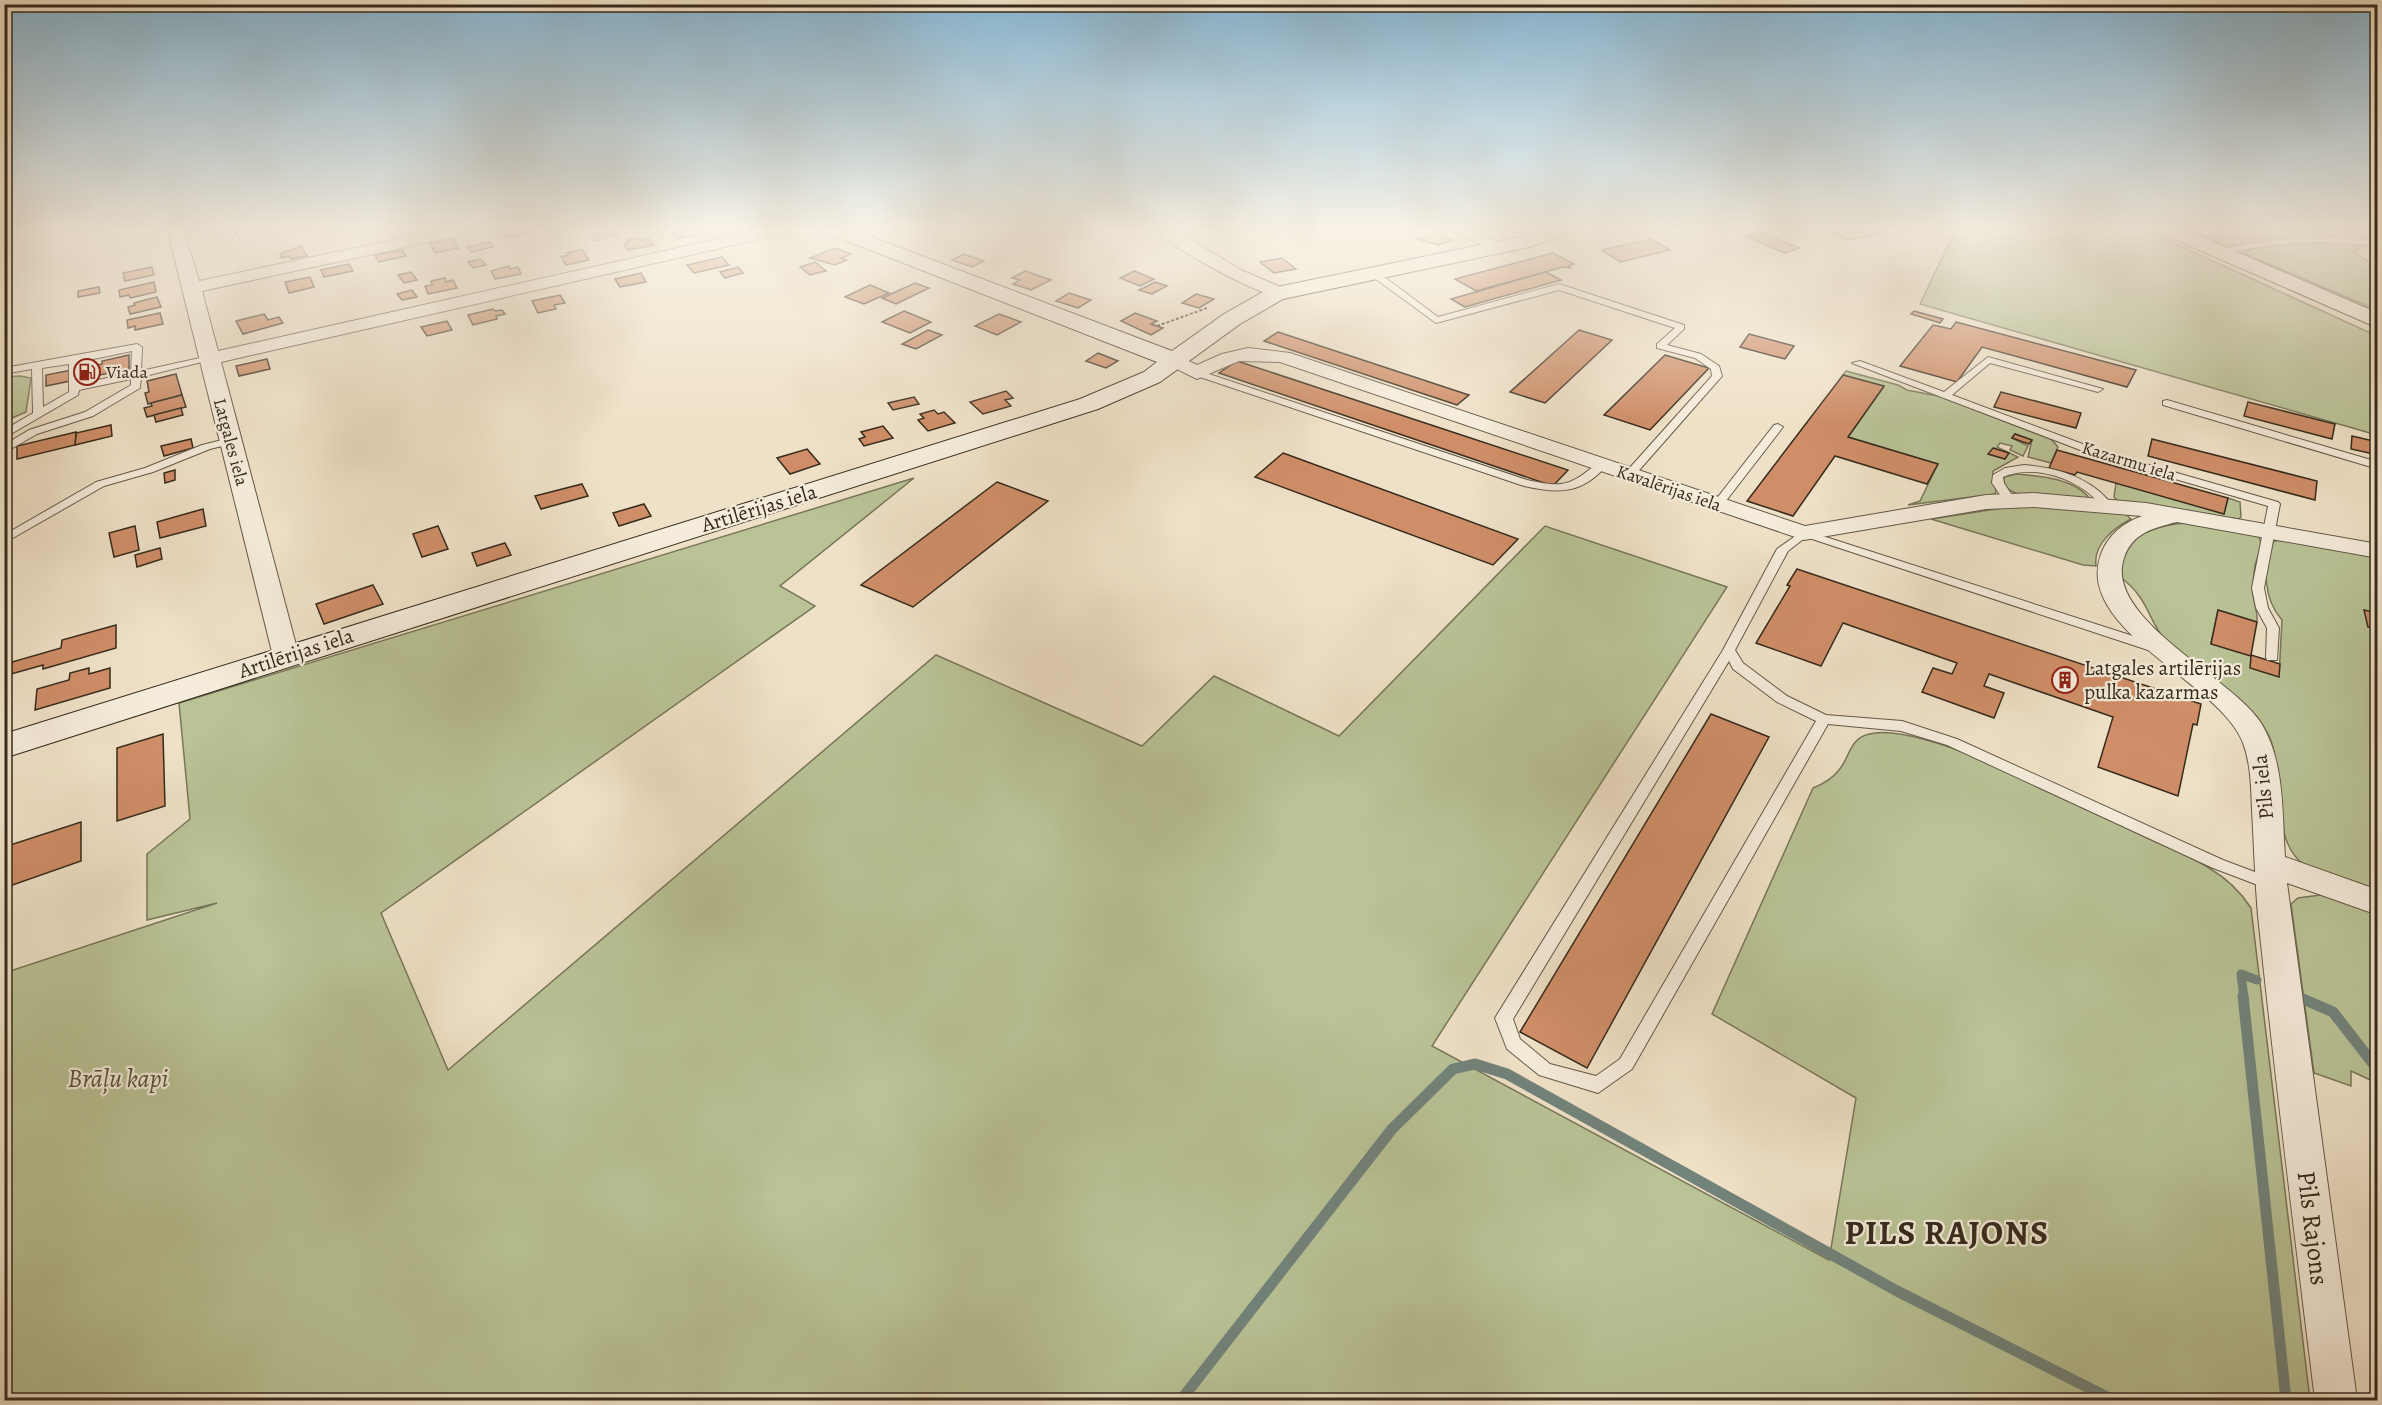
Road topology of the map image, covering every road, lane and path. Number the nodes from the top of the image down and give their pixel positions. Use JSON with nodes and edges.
{"nodes":[{"id":1,"x":192,"y":294,"type":"edge"},
{"id":2,"x":495,"y":294,"type":"edge"},
{"id":3,"x":998,"y":294,"type":"edge"},
{"id":4,"x":1278,"y":294,"type":"edge"},
{"id":5,"x":1401,"y":294,"type":"edge"},
{"id":6,"x":1535,"y":294,"type":"edge"},
{"id":7,"x":1579,"y":294,"type":"edge"},
{"id":8,"x":2315,"y":294,"type":"edge"},
{"id":9,"x":1209,"y":308,"type":"dead end"},
{"id":10,"x":2378,"y":321,"type":"edge"},
{"id":11,"x":1157,"y":326,"type":"dead end"},
{"id":12,"x":209,"y":358,"type":"junction"},
{"id":13,"x":74,"y":360,"type":"junction"},
{"id":14,"x":1857,"y":363,"type":"dead end"},
{"id":15,"x":37,"y":366,"type":"junction"},
{"id":16,"x":1186,"y":367,"type":"junction"},
{"id":17,"x":4,"y":371,"type":"edge"},
{"id":18,"x":138,"y":374,"type":"junction"},
{"id":19,"x":74,"y":388,"type":"junction"},
{"id":20,"x":2098,"y":389,"type":"dead end"},
{"id":21,"x":1945,"y":396,"type":"junction"},
{"id":22,"x":2167,"y":403,"type":"dead end"},
{"id":23,"x":38,"y":414,"type":"junction"},
{"id":24,"x":1778,"y":427,"type":"dead end"},
{"id":25,"x":7,"y":432,"type":"edge"},
{"id":26,"x":33,"y":432,"type":"junction"},
{"id":27,"x":230,"y":441,"type":"junction"},
{"id":28,"x":4,"y":450,"type":"edge"},
{"id":29,"x":1602,"y":465,"type":"junction"},
{"id":30,"x":2378,"y":466,"type":"edge"},
{"id":31,"x":1630,"y":474,"type":"junction"},
{"id":32,"x":2009,"y":500,"type":"junction"},
{"id":33,"x":1718,"y":504,"type":"junction"},
{"id":34,"x":2106,"y":505,"type":"junction"},
{"id":35,"x":2181,"y":516,"type":"junction"},
{"id":36,"x":2269,"y":530,"type":"junction"},
{"id":37,"x":1804,"y":533,"type":"junction"},
{"id":38,"x":4,"y":540,"type":"edge"},
{"id":39,"x":2378,"y":551,"type":"edge"},
{"id":40,"x":1729,"y":650,"type":"junction"},
{"id":41,"x":2162,"y":650,"type":"junction"},
{"id":42,"x":286,"y":656,"type":"junction"},
{"id":43,"x":2272,"y":657,"type":"dead end"},
{"id":44,"x":1824,"y":719,"type":"junction"},
{"id":45,"x":4,"y":746,"type":"edge"},
{"id":46,"x":2270,"y":874,"type":"junction"},
{"id":47,"x":2378,"y":903,"type":"edge"},
{"id":48,"x":2291,"y":1055,"type":"joint"},
{"id":49,"x":2336,"y":1401,"type":"edge"}],
"edges":[{"from":1,"to":12,"type":"street","name":"Latgales iela"},
{"from":2,"to":12,"type":"street"},
{"from":3,"to":16,"type":"street"},
{"from":4,"to":16,"type":"street","name":"Artilērijas iela"},
{"from":5,"to":6,"type":"lane"},
{"from":7,"to":31,"type":"lane"},
{"from":8,"to":10,"type":"street"},
{"from":9,"to":11,"type":"path"},
{"from":12,"to":18,"type":"lane"},
{"from":12,"to":27,"type":"street","name":"Latgales iela"},
{"from":13,"to":15,"type":"lane"},
{"from":13,"to":18,"type":"lane"},
{"from":13,"to":19,"type":"lane"},
{"from":14,"to":21,"type":"lane","name":"Kazarmu iela"},
{"from":15,"to":17,"type":"lane"},
{"from":15,"to":23,"type":"lane"},
{"from":16,"to":29,"type":"street","name":"Kavalērijas iela"},
{"from":16,"to":29,"type":"lane"},
{"from":16,"to":42,"type":"street","name":"Artilērijas iela"},
{"from":18,"to":19,"type":"lane"},
{"from":18,"to":26,"type":"lane"},
{"from":19,"to":23,"type":"lane"},
{"from":20,"to":21,"type":"lane"},
{"from":21,"to":36,"type":"lane","name":"Kazarmu iela"},
{"from":22,"to":30,"type":"lane"},
{"from":23,"to":25,"type":"lane"},
{"from":24,"to":33,"type":"lane"},
{"from":25,"to":26,"type":"lane"},
{"from":26,"to":28,"type":"lane"},
{"from":27,"to":38,"type":"lane"},
{"from":27,"to":42,"type":"street","name":"Latgales iela"},
{"from":29,"to":31,"type":"street","name":"Kavalērijas iela"},
{"from":31,"to":33,"type":"street","name":"Kavalērijas iela"},
{"from":32,"to":34,"type":"street","name":"Kavalērijas iela"},
{"from":32,"to":34,"type":"lane"},
{"from":32,"to":37,"type":"street","name":"Kavalērijas iela"},
{"from":33,"to":37,"type":"street","name":"Kavalērijas iela"},
{"from":34,"to":35,"type":"street","name":"Kavalērijas iela"},
{"from":35,"to":36,"type":"street","name":"Kavalērijas iela"},
{"from":35,"to":41,"type":"street","name":"Pils iela"},
{"from":36,"to":39,"type":"street"},
{"from":36,"to":43,"type":"lane"},
{"from":37,"to":40,"type":"lane"},
{"from":37,"to":41,"type":"lane"},
{"from":40,"to":44,"type":"lane"},
{"from":40,"to":44,"type":"lane"},
{"from":41,"to":46,"type":"street","name":"Pils iela"},
{"from":42,"to":45,"type":"street","name":"Artilērijas iela"},
{"from":44,"to":46,"type":"lane"},
{"from":46,"to":47,"type":"street"},
{"from":46,"to":48,"type":"street","name":"Pils iela"},
{"from":48,"to":49,"type":"street","name":"Pils Rajons"}]}
